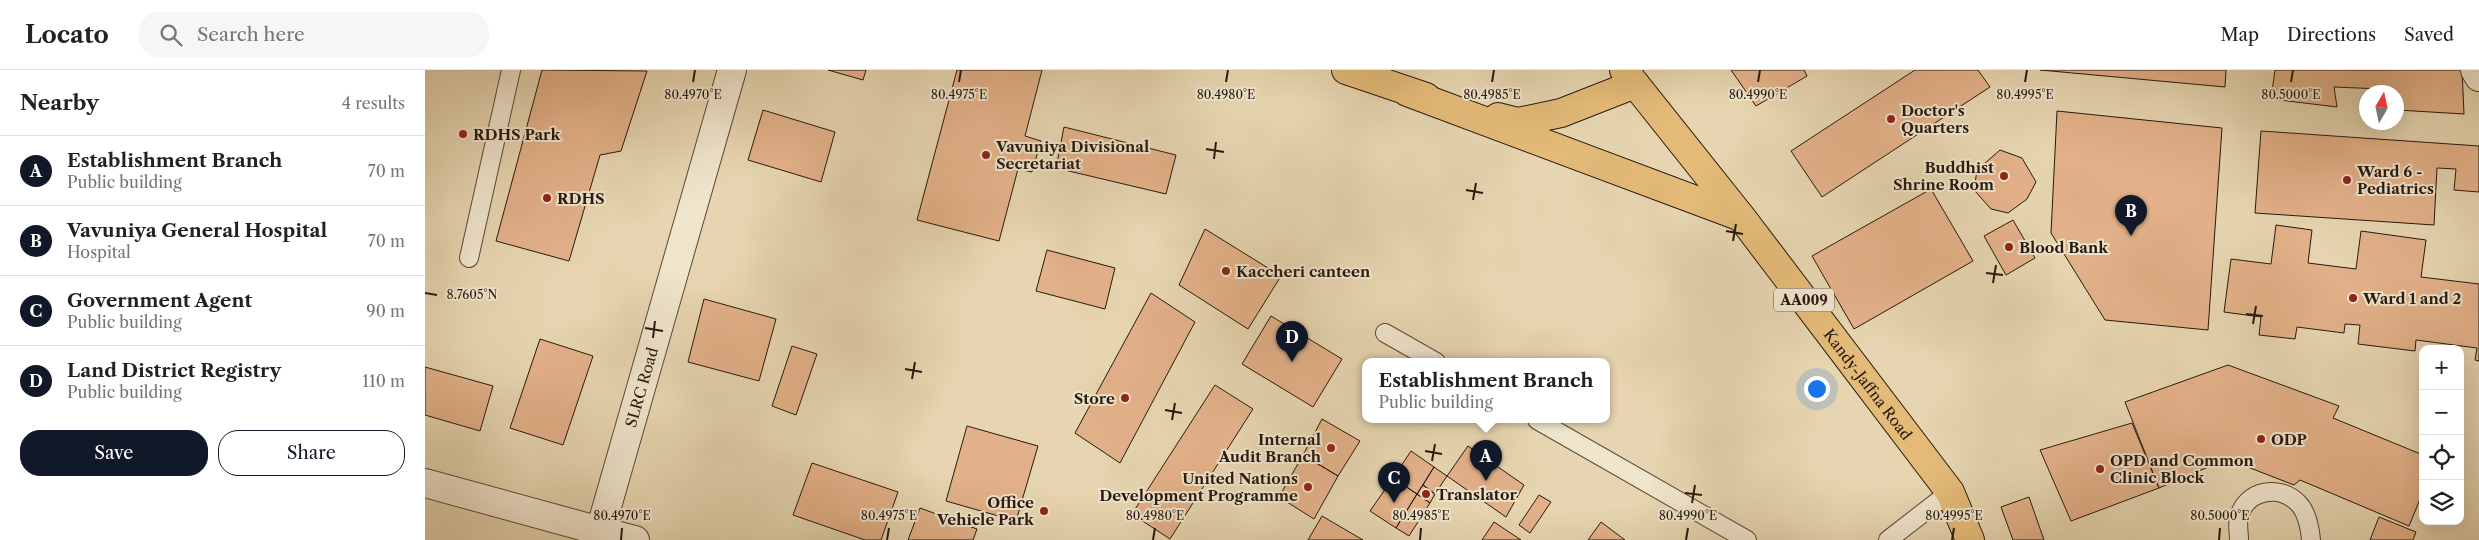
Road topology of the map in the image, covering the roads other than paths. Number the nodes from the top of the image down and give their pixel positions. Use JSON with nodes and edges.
{"nodes":[{"id":1,"x":511,"y":70,"type":"edge"},
{"id":2,"x":732,"y":70,"type":"edge"},
{"id":3,"x":1346,"y":70,"type":"edge"},
{"id":4,"x":2475,"y":70,"type":"edge"},
{"id":5,"x":1629,"y":77,"type":"edge"},
{"id":6,"x":2479,"y":77,"type":"edge"},
{"id":7,"x":1407,"y":92,"type":"junction"},
{"id":8,"x":1742,"y":218,"type":"junction"},
{"id":9,"x":469,"y":258,"type":"dead end"},
{"id":10,"x":1385,"y":333,"type":"dead end"},
{"id":11,"x":1429,"y":358,"type":"edge"},
{"id":12,"x":1542,"y":423,"type":"edge"},
{"id":13,"x":425,"y":483,"type":"edge"},
{"id":14,"x":1950,"y":492,"type":"junction"},
{"id":15,"x":600,"y":531,"type":"junction"},
{"id":16,"x":635,"y":540,"type":"edge"},
{"id":17,"x":1747,"y":540,"type":"edge"},
{"id":18,"x":1887,"y":540,"type":"edge"},
{"id":19,"x":1970,"y":540,"type":"edge"},
{"id":20,"x":2239,"y":540,"type":"edge"},
{"id":21,"x":2311,"y":540,"type":"edge"}],
"edges":[{"from":1,"to":9,"type":"lane"},
{"from":2,"to":15,"type":"street","name":"SLRC Road"},
{"from":3,"to":7,"type":"highway"},
{"from":4,"to":6,"type":"street"},
{"from":5,"to":7,"type":"highway"},
{"from":5,"to":8,"type":"highway","name":"Kandy-Jaffna Road","number":"AA009"},
{"from":7,"to":8,"type":"highway"},
{"from":8,"to":14,"type":"highway","name":"Kandy-Jaffna Road","number":"AA009"},
{"from":10,"to":11,"type":"lane"},
{"from":12,"to":17,"type":"lane"},
{"from":13,"to":15,"type":"street"},
{"from":14,"to":18,"type":"lane"},
{"from":14,"to":19,"type":"highway","name":"Kandy-Jaffna Road","number":"AA009"},
{"from":15,"to":16,"type":"street"},
{"from":20,"to":21,"type":"lane"}]}
